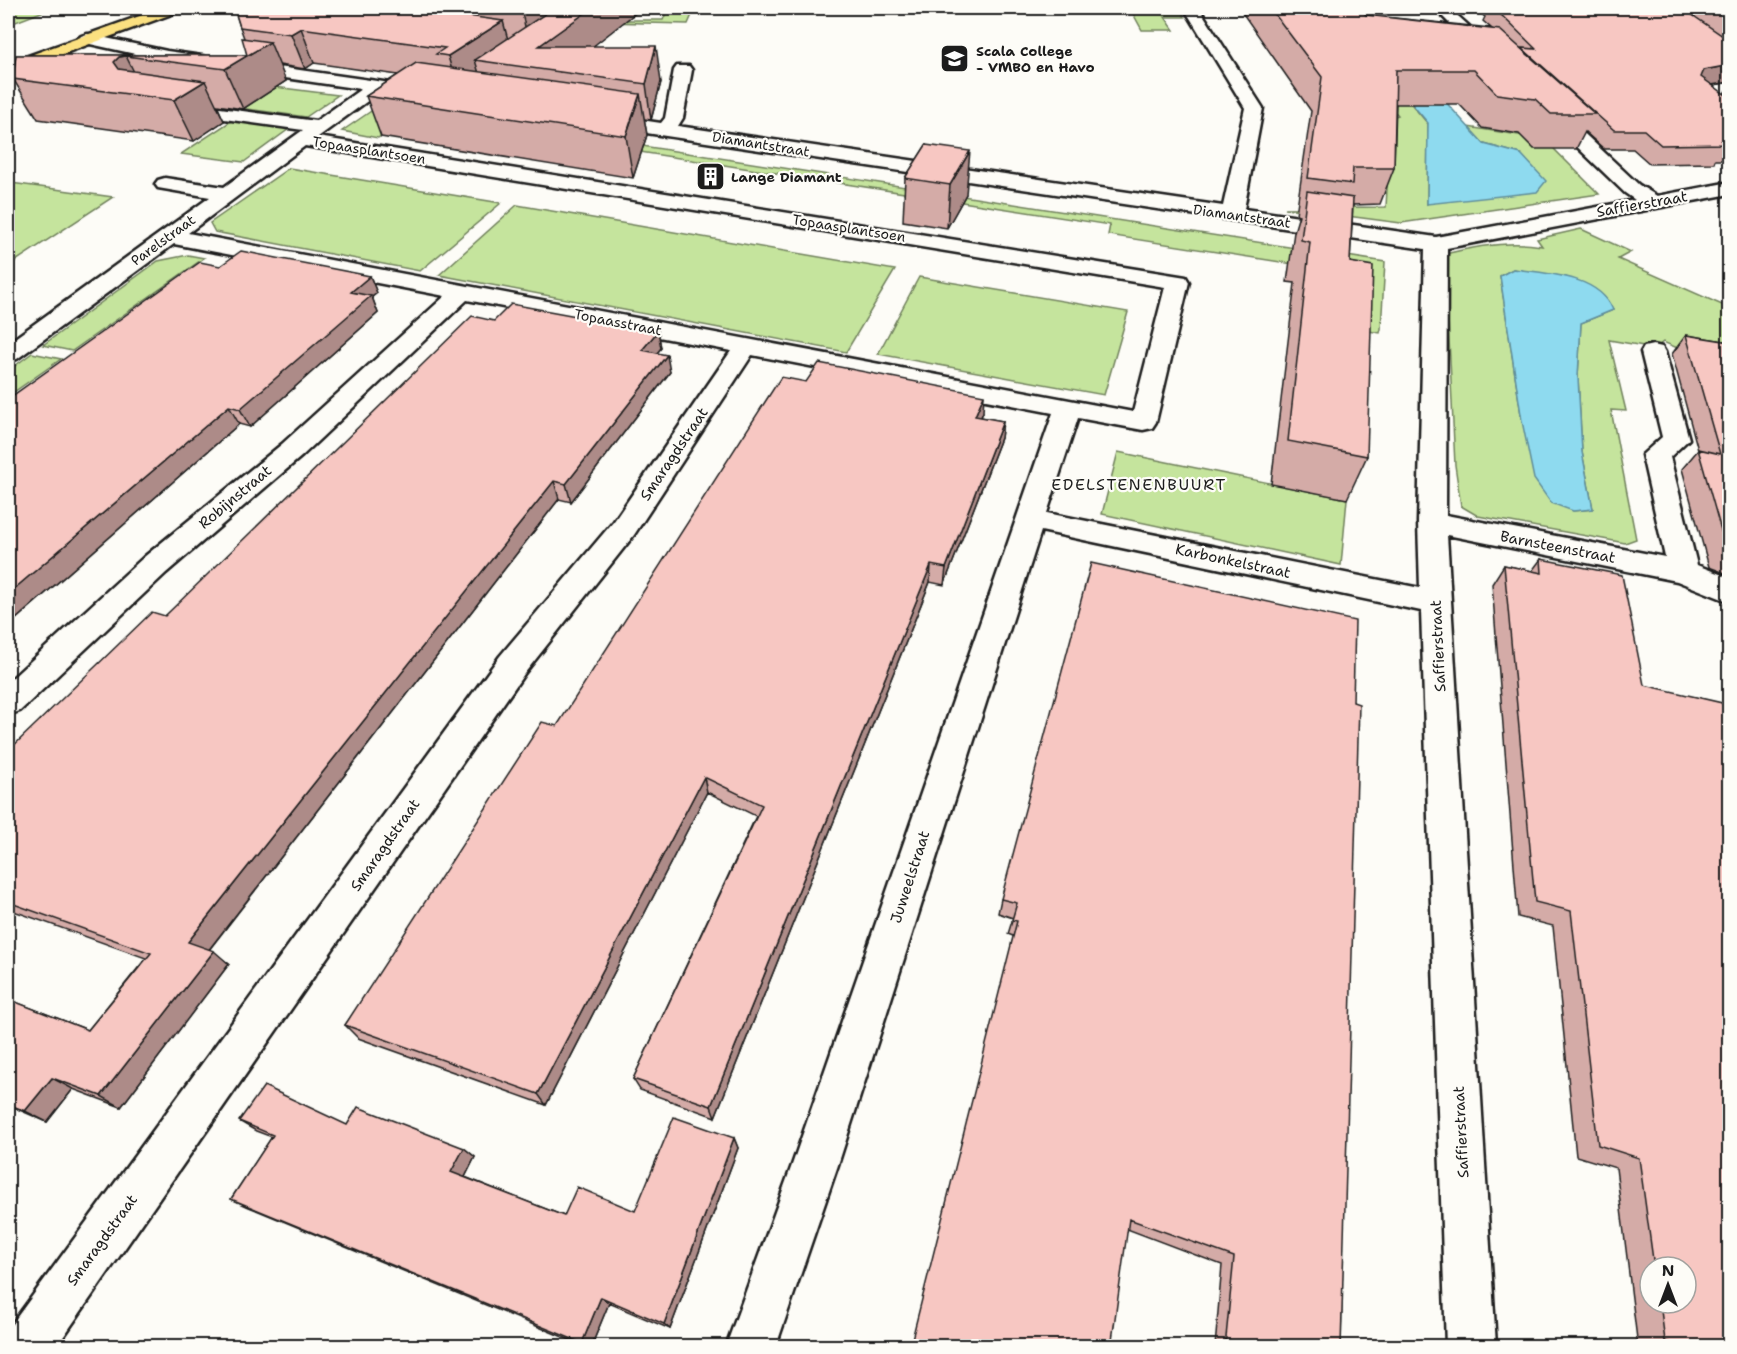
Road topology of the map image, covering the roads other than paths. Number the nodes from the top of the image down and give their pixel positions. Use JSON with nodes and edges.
{"nodes":[{"id":1,"x":175,"y":8,"type":"edge"},
{"id":2,"x":1192,"y":8,"type":"edge"},
{"id":3,"x":1441,"y":8,"type":"edge"},
{"id":4,"x":87,"y":39,"type":"junction"},
{"id":5,"x":8,"y":69,"type":"edge"},
{"id":6,"x":683,"y":69,"type":"dead end"},
{"id":7,"x":1505,"y":69,"type":"edge"},
{"id":8,"x":376,"y":86,"type":"junction"},
{"id":9,"x":1730,"y":87,"type":"edge"},
{"id":10,"x":442,"y":96,"type":"edge"},
{"id":11,"x":1539,"y":101,"type":"edge"},
{"id":12,"x":158,"y":104,"type":"edge"},
{"id":13,"x":1730,"y":114,"type":"edge"},
{"id":14,"x":588,"y":118,"type":"edge"},
{"id":15,"x":319,"y":127,"type":"junction"},
{"id":16,"x":666,"y":130,"type":"junction"},
{"id":17,"x":301,"y":140,"type":"junction"},
{"id":18,"x":165,"y":184,"type":"dead end"},
{"id":19,"x":1730,"y":188,"type":"edge"},
{"id":20,"x":226,"y":194,"type":"junction"},
{"id":21,"x":1653,"y":202,"type":"junction"},
{"id":22,"x":1232,"y":215,"type":"junction"},
{"id":23,"x":168,"y":236,"type":"junction"},
{"id":24,"x":1436,"y":244,"type":"junction"},
{"id":25,"x":462,"y":292,"type":"junction"},
{"id":26,"x":746,"y":346,"type":"junction"},
{"id":27,"x":1653,"y":352,"type":"dead end"},
{"id":28,"x":8,"y":354,"type":"edge"},
{"id":29,"x":1068,"y":407,"type":"junction"},
{"id":30,"x":1030,"y":519,"type":"junction"},
{"id":31,"x":1432,"y":522,"type":"junction"},
{"id":32,"x":1683,"y":571,"type":"junction"},
{"id":33,"x":1730,"y":591,"type":"edge"},
{"id":34,"x":1436,"y":603,"type":"junction"},
{"id":35,"x":8,"y":702,"type":"edge"},
{"id":36,"x":27,"y":1347,"type":"edge"},
{"id":37,"x":751,"y":1347,"type":"edge"},
{"id":38,"x":1471,"y":1347,"type":"edge"}],
"edges":[{"from":1,"to":4,"type":"main road"},
{"from":2,"to":22,"type":"street"},
{"from":3,"to":7,"type":"street"},
{"from":4,"to":5,"type":"main road"},
{"from":4,"to":8,"type":"street"},
{"from":6,"to":16,"type":"street"},
{"from":8,"to":10,"type":"street"},
{"from":8,"to":15,"type":"street","name":"Parelstraat"},
{"from":9,"to":13,"type":"street"},
{"from":11,"to":21,"type":"street"},
{"from":12,"to":15,"type":"street"},
{"from":14,"to":16,"type":"street","name":"Diamantstraat"},
{"from":15,"to":17,"type":"street","name":"Parelstraat"},
{"from":16,"to":22,"type":"street","name":"Diamantstraat"},
{"from":17,"to":20,"type":"street","name":"Parelstraat"},
{"from":17,"to":29,"type":"street","name":"Topaasplantsoen"},
{"from":18,"to":20,"type":"street"},
{"from":19,"to":21,"type":"street","name":"Saffierstraat"},
{"from":20,"to":23,"type":"street","name":"Parelstraat"},
{"from":21,"to":24,"type":"street","name":"Saffierstraat"},
{"from":22,"to":24,"type":"street","name":"Diamantstraat"},
{"from":23,"to":25,"type":"street","name":"Topaasstraat"},
{"from":23,"to":28,"type":"street","name":"Parelstraat"},
{"from":24,"to":31,"type":"street","name":"Saffierstraat"},
{"from":25,"to":26,"type":"street","name":"Topaasstraat"},
{"from":25,"to":35,"type":"street","name":"Robijnstraat"},
{"from":26,"to":29,"type":"street","name":"Topaasstraat"},
{"from":26,"to":36,"type":"street","name":"Smaragdstraat"},
{"from":27,"to":32,"type":"street"},
{"from":29,"to":30,"type":"street","name":"Juweelstraat"},
{"from":30,"to":34,"type":"street","name":"Karbonkelstraat"},
{"from":30,"to":37,"type":"street","name":"Juweelstraat"},
{"from":31,"to":32,"type":"street","name":"Barnsteenstraat"},
{"from":31,"to":34,"type":"street","name":"Saffierstraat"},
{"from":32,"to":33,"type":"street","name":"Barnsteenstraat"},
{"from":34,"to":38,"type":"street","name":"Saffierstraat"}]}
